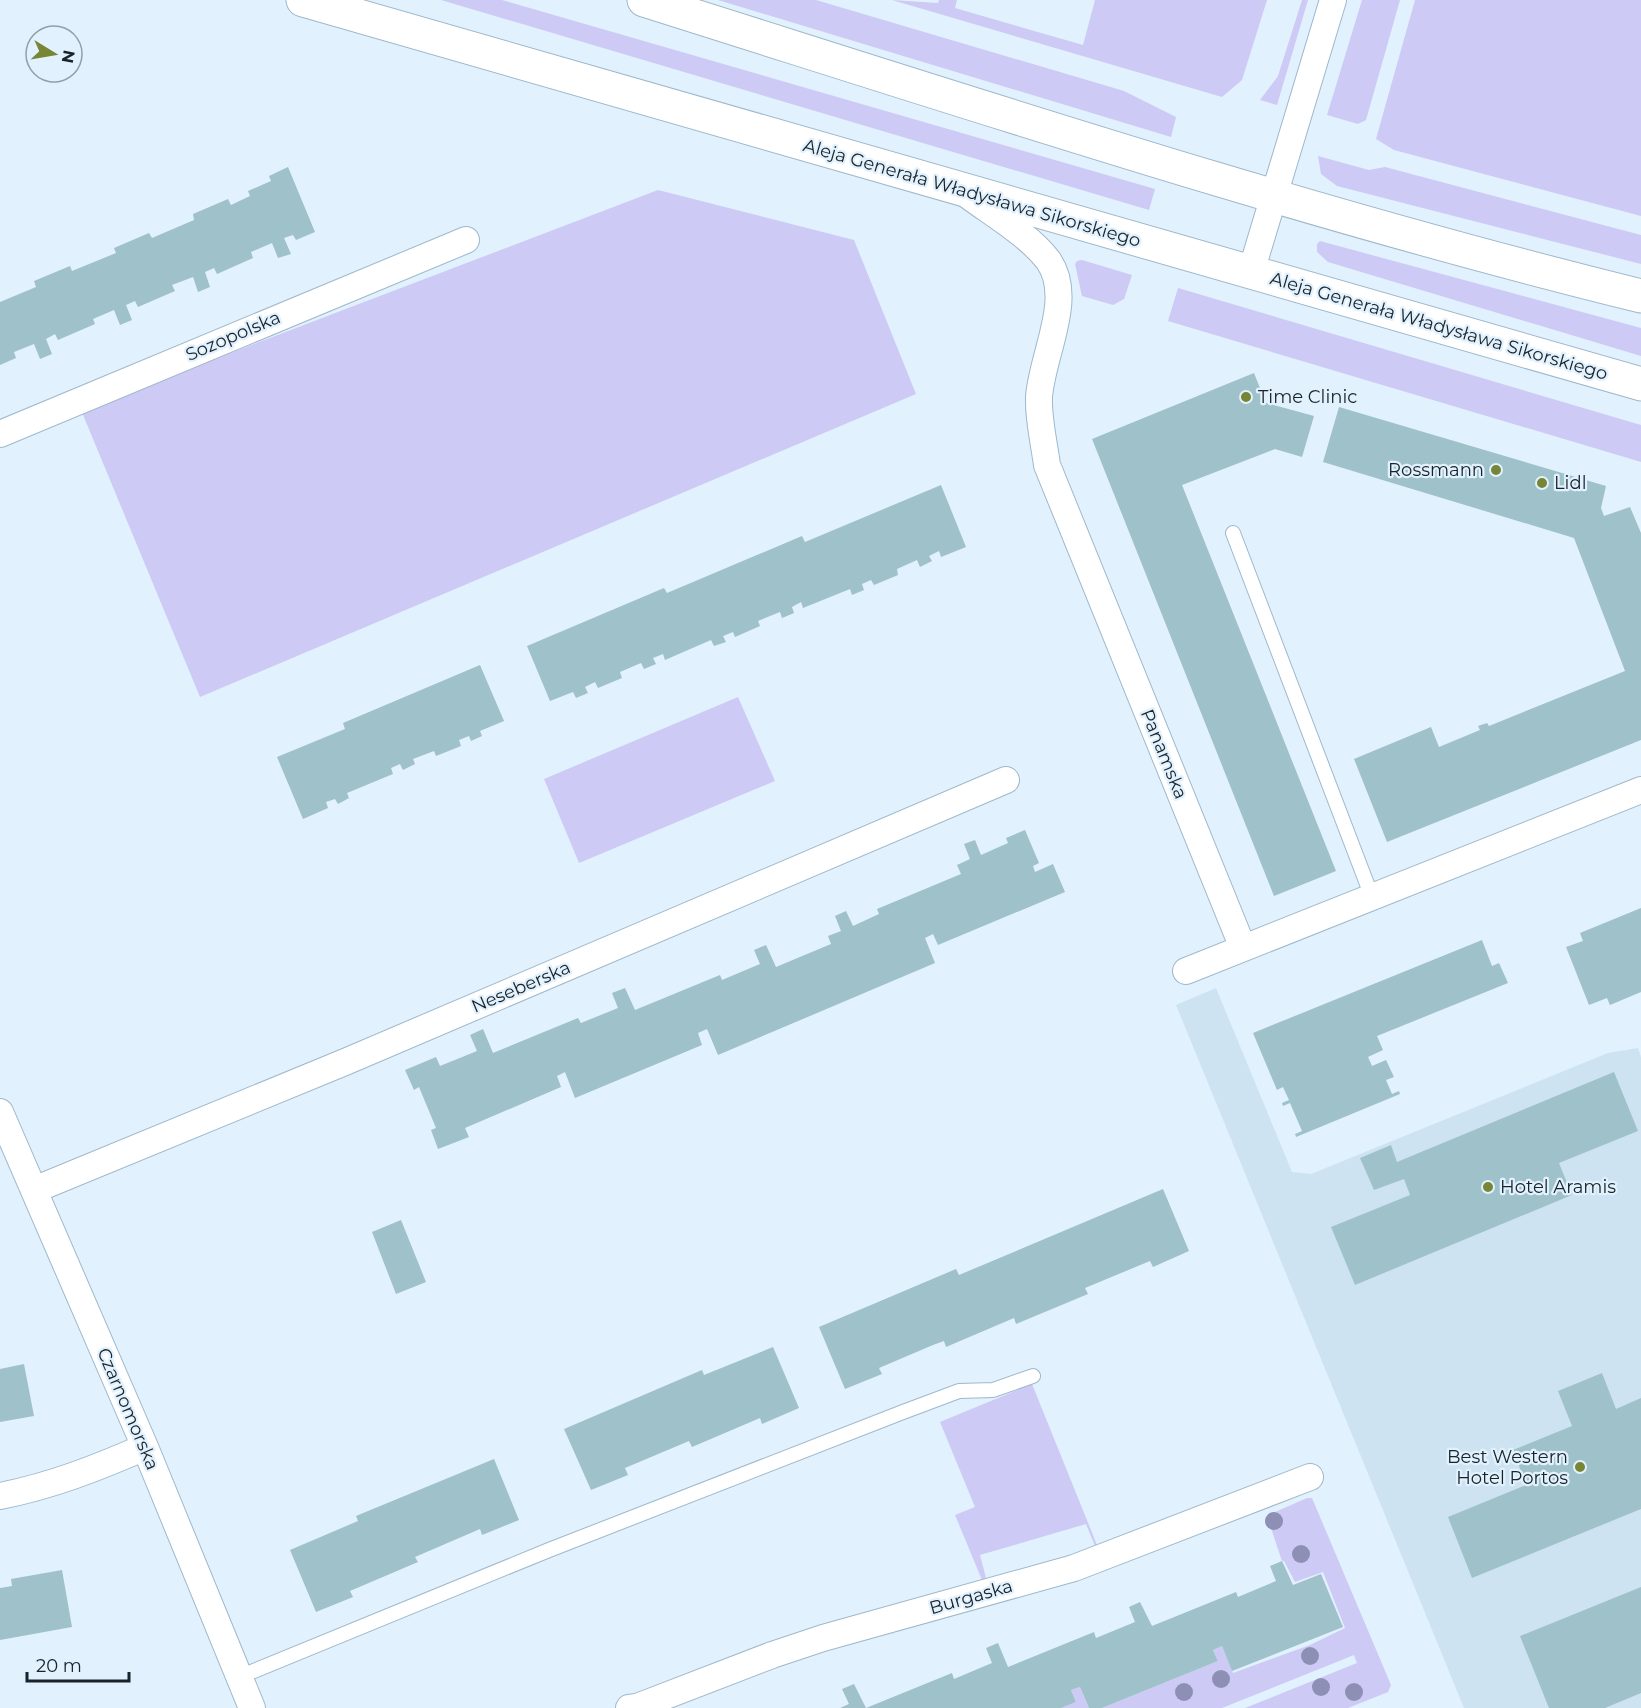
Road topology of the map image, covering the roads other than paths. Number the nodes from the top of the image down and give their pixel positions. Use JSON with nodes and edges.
{"nodes":[{"id":1,"x":303,"y":0,"type":"edge"},
{"id":2,"x":644,"y":0,"type":"edge"},
{"id":3,"x":1333,"y":0,"type":"edge"},
{"id":4,"x":958,"y":189,"type":"junction"},
{"id":5,"x":1273,"y":197,"type":"junction"},
{"id":6,"x":466,"y":240,"type":"dead end"},
{"id":7,"x":1251,"y":272,"type":"junction"},
{"id":8,"x":1641,"y":296,"type":"edge"},
{"id":9,"x":1641,"y":384,"type":"edge"},
{"id":10,"x":0,"y":434,"type":"edge"},
{"id":11,"x":1233,"y":533,"type":"dead end"},
{"id":12,"x":1006,"y":780,"type":"dead end"},
{"id":13,"x":1641,"y":790,"type":"edge"},
{"id":14,"x":1372,"y":897,"type":"junction"},
{"id":15,"x":1243,"y":948,"type":"junction"},
{"id":16,"x":1186,"y":971,"type":"dead end"},
{"id":17,"x":0,"y":1112,"type":"edge"},
{"id":18,"x":34,"y":1190,"type":"junction"},
{"id":19,"x":1033,"y":1376,"type":"dead end"},
{"id":20,"x":145,"y":1448,"type":"junction"},
{"id":21,"x":1311,"y":1477,"type":"dead end"},
{"id":22,"x":0,"y":1496,"type":"edge"},
{"id":23,"x":239,"y":1677,"type":"junction"},
{"id":24,"x":252,"y":1708,"type":"edge"},
{"id":25,"x":628,"y":1708,"type":"edge"}],
"edges":[{"from":1,"to":4,"type":"main road","name":"Aleja Generała Władysława Sikorskiego"},
{"from":2,"to":5,"type":"main road"},
{"from":3,"to":5,"type":"street"},
{"from":4,"to":7,"type":"main road","name":"Aleja Generała Władysława Sikorskiego"},
{"from":4,"to":15,"type":"street","name":"Panamska"},
{"from":5,"to":7,"type":"street"},
{"from":5,"to":8,"type":"main road"},
{"from":6,"to":10,"type":"street","name":"Sozopolska"},
{"from":7,"to":9,"type":"main road","name":"Aleja Generała Władysława Sikorskiego"},
{"from":11,"to":14,"type":"lane"},
{"from":12,"to":18,"type":"street","name":"Neseberska"},
{"from":13,"to":14,"type":"street"},
{"from":14,"to":15,"type":"street"},
{"from":15,"to":16,"type":"street"},
{"from":17,"to":18,"type":"street","name":"Czarnomorska"},
{"from":18,"to":20,"type":"street","name":"Czarnomorska"},
{"from":19,"to":23,"type":"lane"},
{"from":20,"to":22,"type":"street"},
{"from":20,"to":23,"type":"street","name":"Czarnomorska"},
{"from":21,"to":25,"type":"street","name":"Burgaska"},
{"from":23,"to":24,"type":"street","name":"Czarnomorska"}]}
